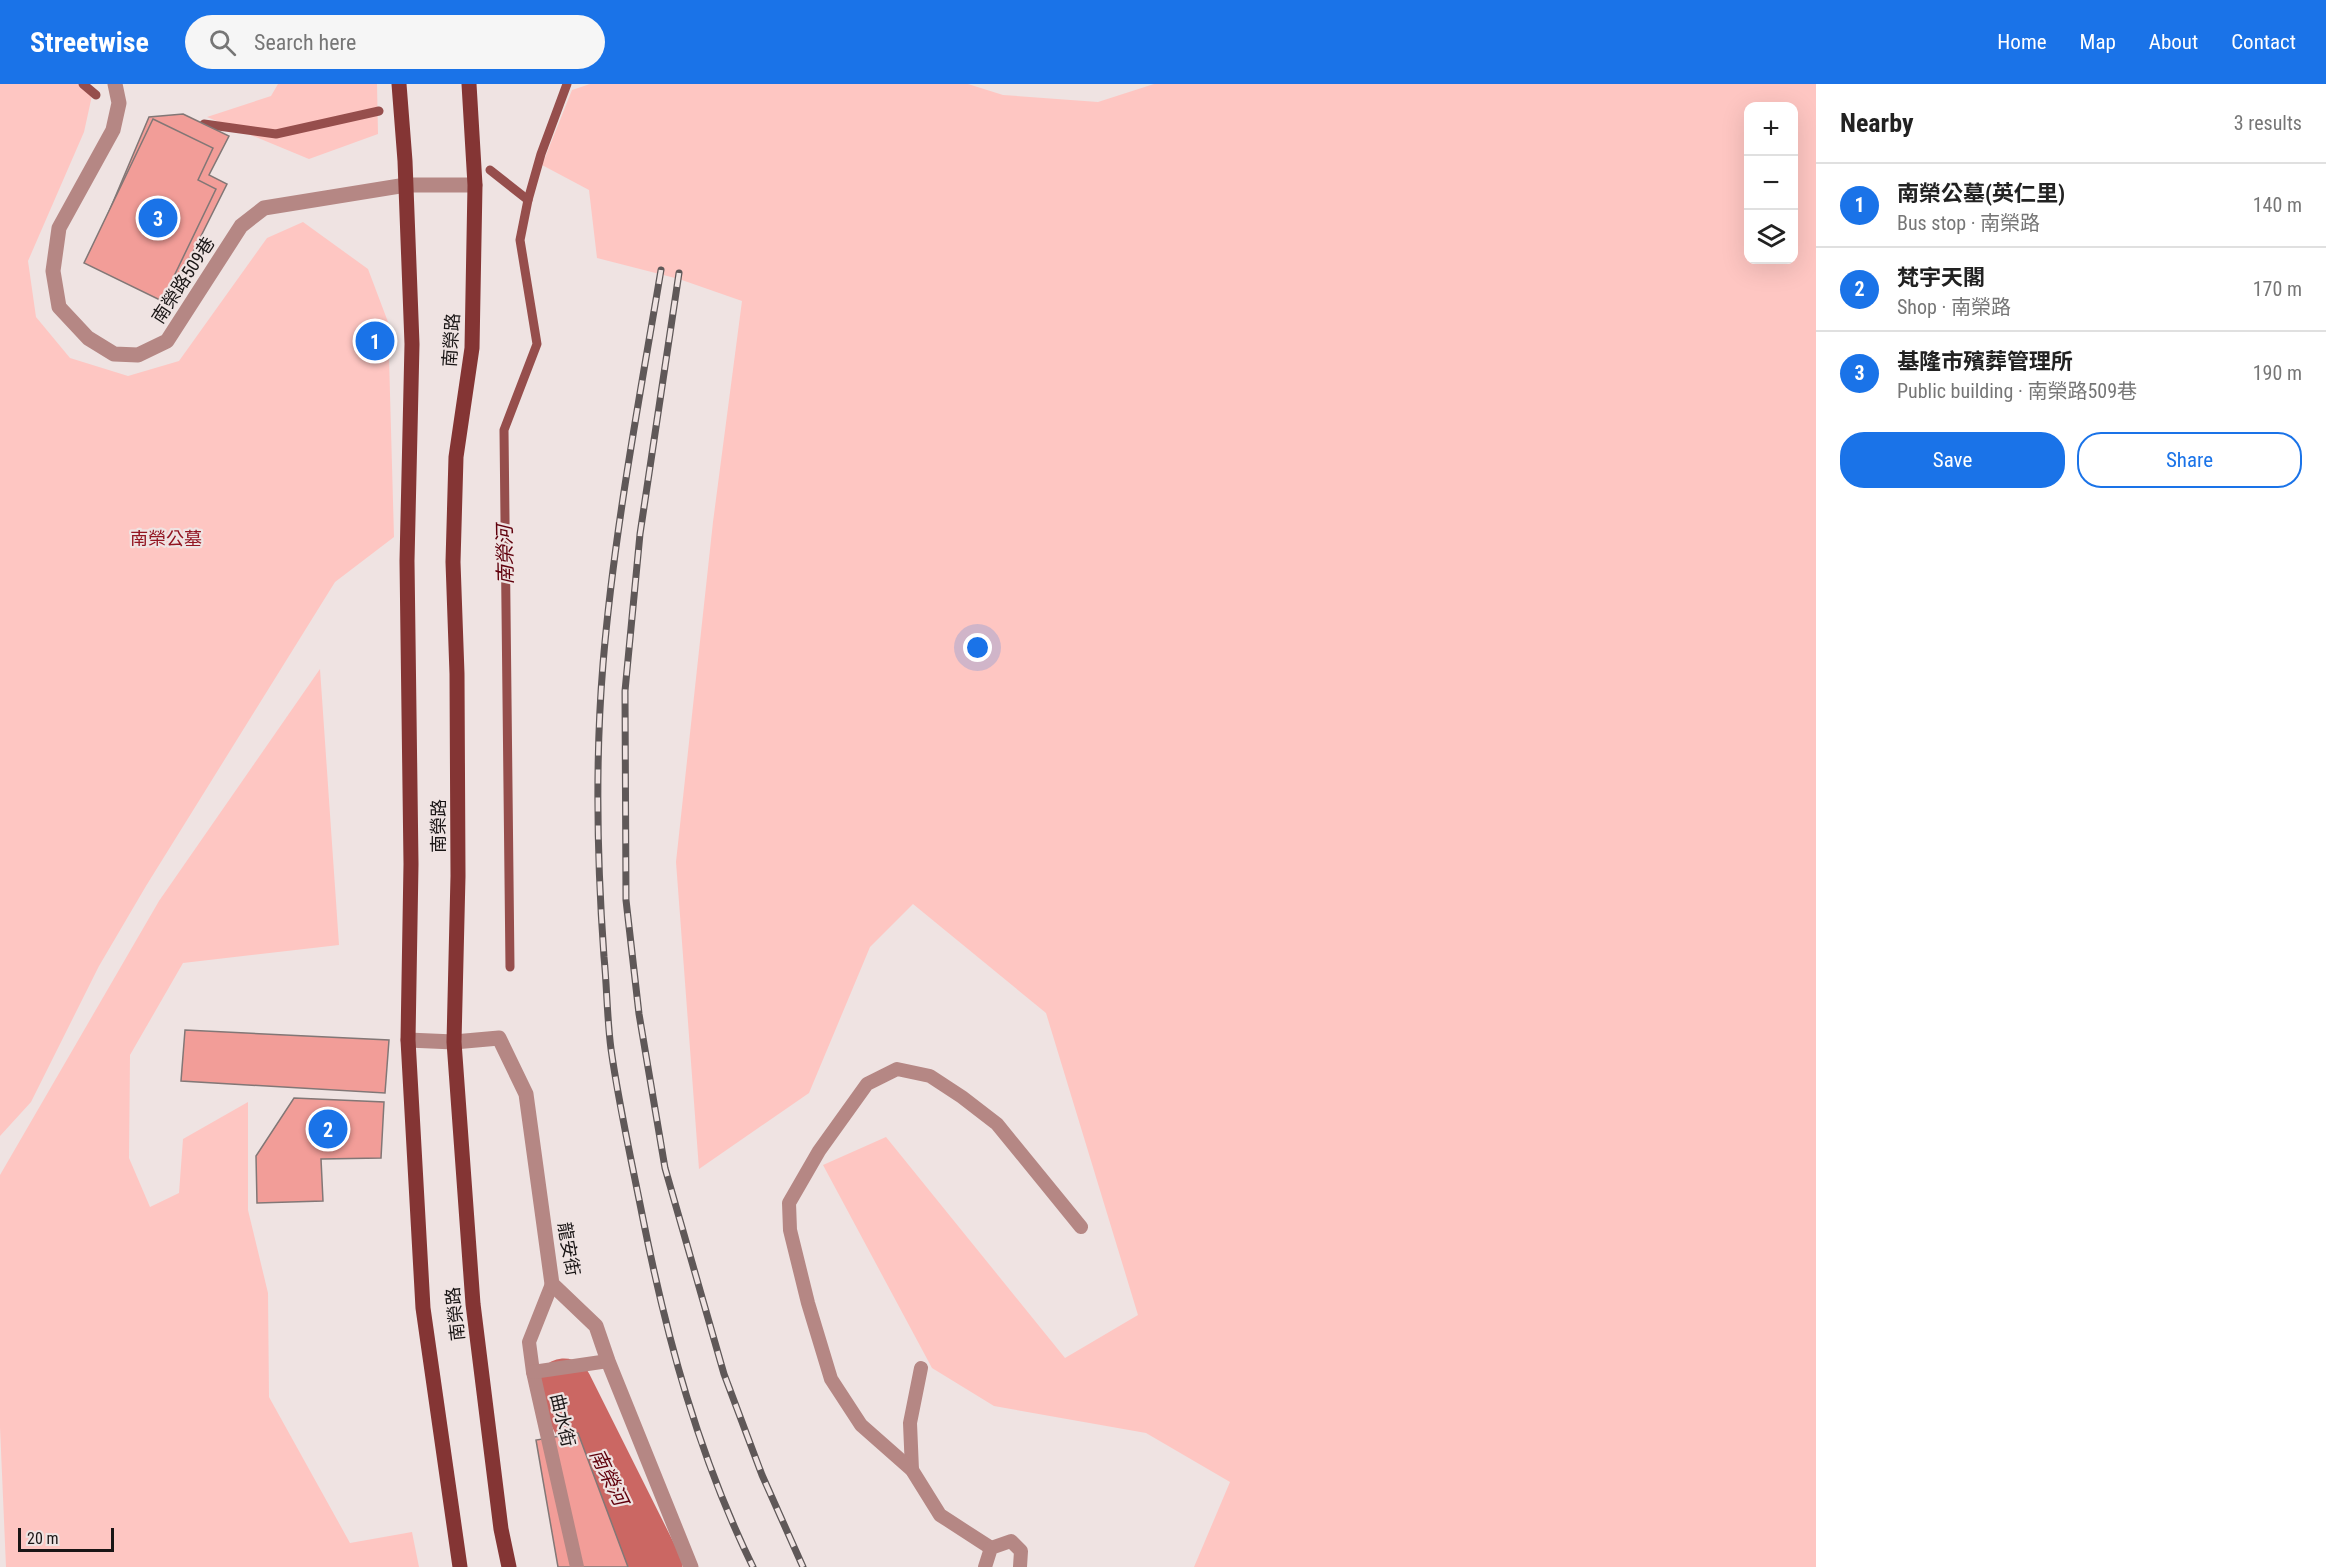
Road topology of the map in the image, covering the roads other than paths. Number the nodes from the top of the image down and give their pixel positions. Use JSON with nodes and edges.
{"nodes":[{"id":1,"x":115,"y":84,"type":"edge"},
{"id":2,"x":399,"y":84,"type":"edge"},
{"id":3,"x":469,"y":84,"type":"edge"},
{"id":4,"x":406,"y":184,"type":"junction"},
{"id":5,"x":475,"y":185,"type":"junction"},
{"id":6,"x":408,"y":1040,"type":"junction"},
{"id":7,"x":454,"y":1042,"type":"junction"},
{"id":8,"x":1081,"y":1227,"type":"dead end"},
{"id":9,"x":552,"y":1284,"type":"junction"},
{"id":10,"x":608,"y":1361,"type":"junction"},
{"id":11,"x":921,"y":1368,"type":"dead end"},
{"id":12,"x":533,"y":1372,"type":"junction"},
{"id":13,"x":912,"y":1470,"type":"junction"},
{"id":14,"x":991,"y":1548,"type":"junction"},
{"id":15,"x":460,"y":1567,"type":"edge"},
{"id":16,"x":509,"y":1567,"type":"edge"},
{"id":17,"x":577,"y":1567,"type":"edge"},
{"id":18,"x":691,"y":1567,"type":"edge"},
{"id":19,"x":985,"y":1567,"type":"edge"},
{"id":20,"x":1020,"y":1567,"type":"edge"}],
"edges":[{"from":1,"to":4,"type":"street","name":"南榮路509巷"},
{"from":2,"to":4,"type":"main road","name":"南榮路"},
{"from":3,"to":5,"type":"main road","name":"南榮路"},
{"from":4,"to":5,"type":"street","name":"南榮路509巷"},
{"from":4,"to":6,"type":"main road","name":"南榮路"},
{"from":5,"to":7,"type":"main road","name":"南榮路"},
{"from":6,"to":7,"type":"street","name":"龍安街"},
{"from":6,"to":15,"type":"main road","name":"南榮路"},
{"from":7,"to":9,"type":"street","name":"龍安街"},
{"from":7,"to":16,"type":"main road","name":"南榮路"},
{"from":8,"to":13,"type":"lane"},
{"from":9,"to":10,"type":"street","name":"龍安街"},
{"from":9,"to":12,"type":"lane","name":"曲水街"},
{"from":10,"to":12,"type":"lane"},
{"from":10,"to":18,"type":"street","name":"龍安街"},
{"from":11,"to":13,"type":"lane"},
{"from":12,"to":17,"type":"lane","name":"曲水街"},
{"from":13,"to":14,"type":"lane"},
{"from":14,"to":19,"type":"lane"},
{"from":14,"to":20,"type":"lane"}]}
